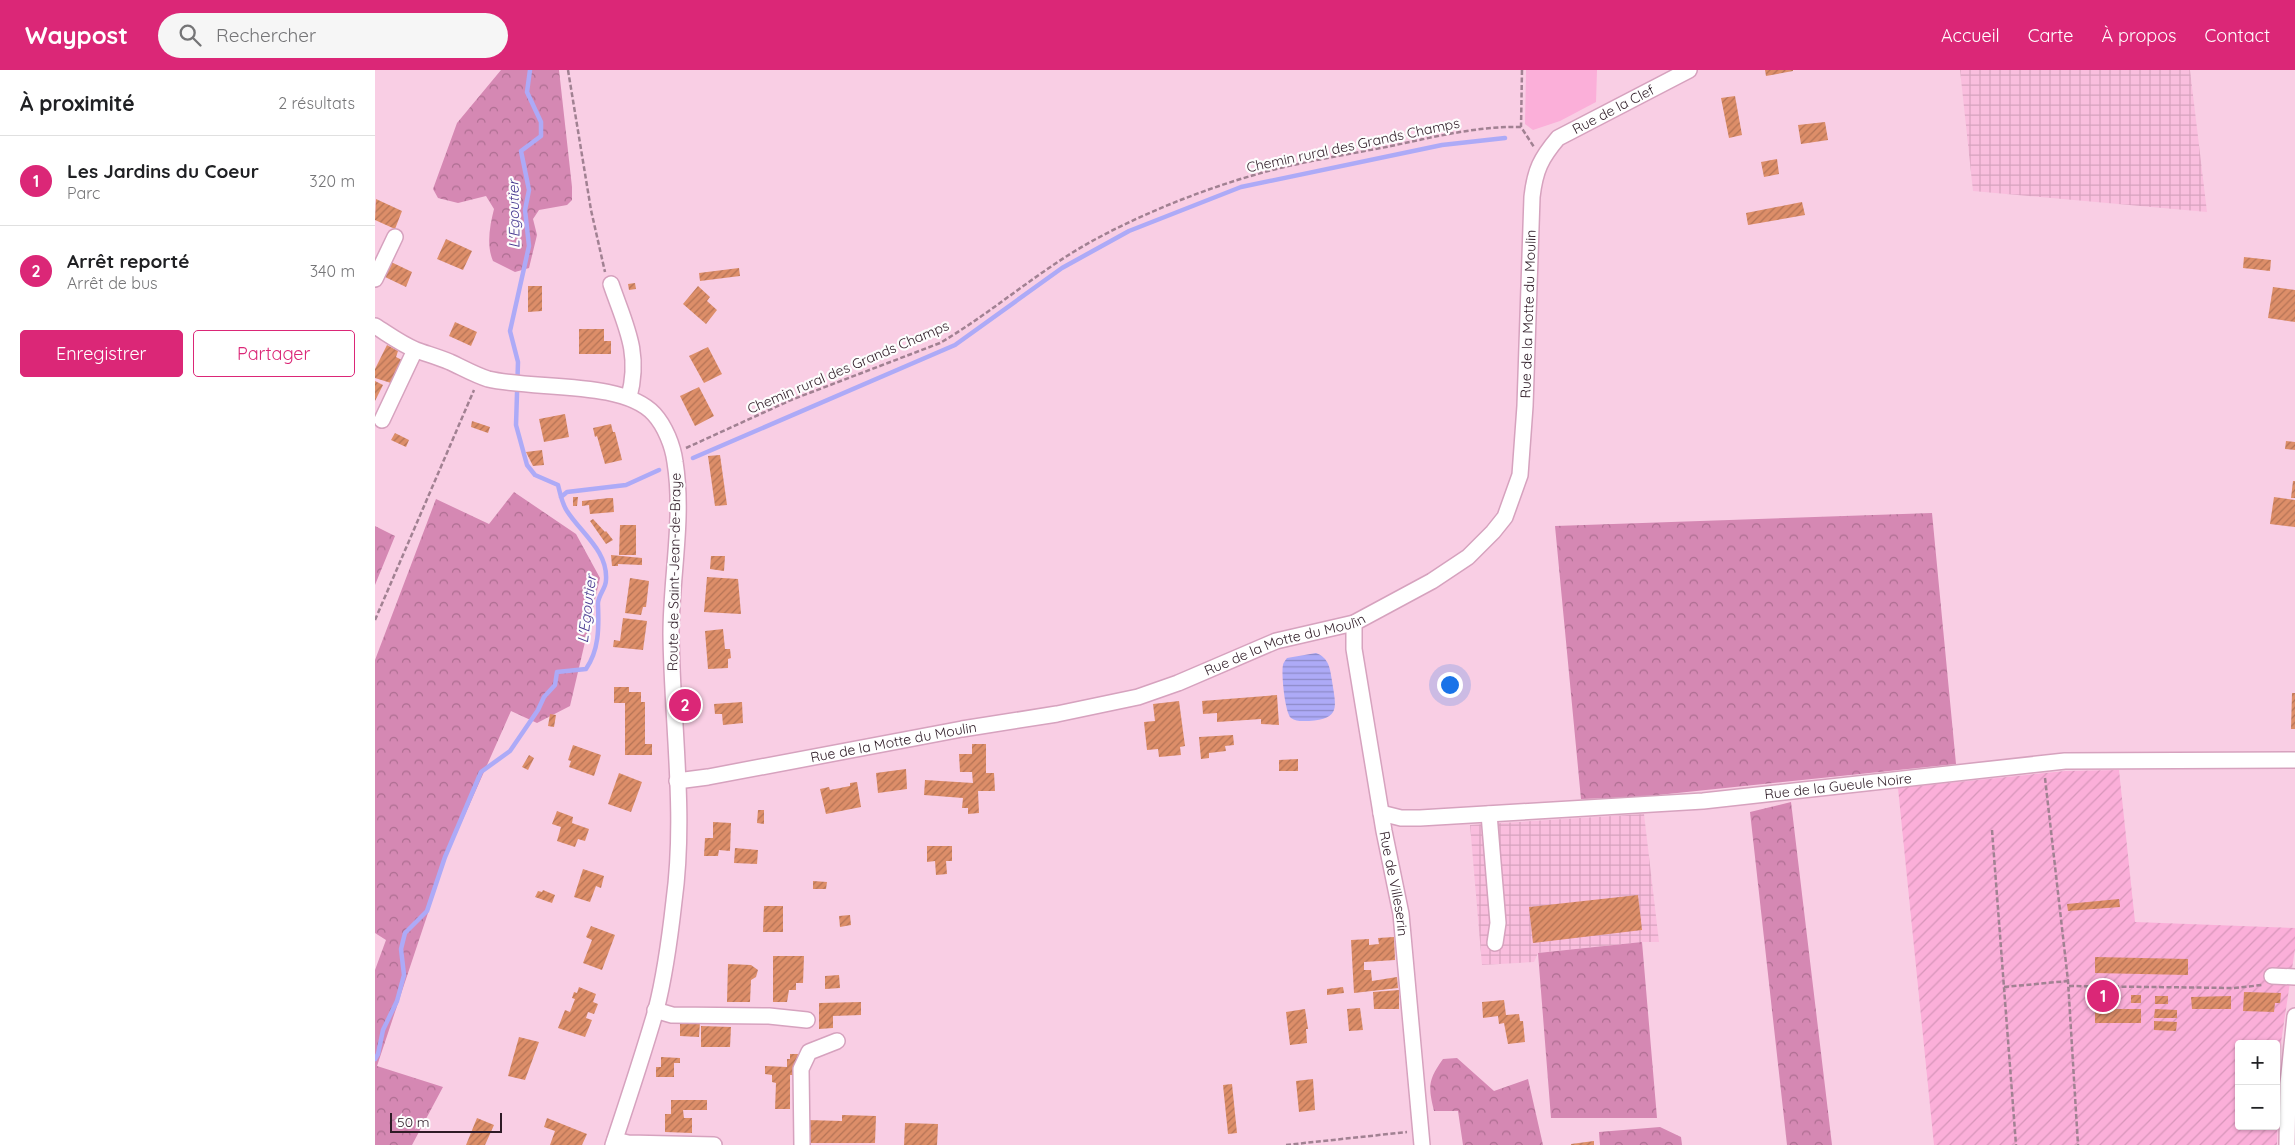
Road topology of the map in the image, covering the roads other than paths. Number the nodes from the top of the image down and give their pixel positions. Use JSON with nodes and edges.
{"nodes":[{"id":1,"x":1689,"y":70,"type":"edge"},
{"id":2,"x":1543,"y":155,"type":"joint"},
{"id":3,"x":395,"y":237,"type":"dead end"},
{"id":4,"x":375,"y":279,"type":"edge"},
{"id":5,"x":611,"y":284,"type":"road end"},
{"id":6,"x":375,"y":326,"type":"edge"},
{"id":7,"x":415,"y":350,"type":"junction"},
{"id":8,"x":629,"y":397,"type":"junction"},
{"id":9,"x":382,"y":420,"type":"dead end"},
{"id":10,"x":1355,"y":623,"type":"junction"},
{"id":11,"x":2295,"y":760,"type":"edge"},
{"id":12,"x":677,"y":780,"type":"junction"},
{"id":13,"x":1381,"y":813,"type":"junction"},
{"id":14,"x":1489,"y":814,"type":"junction"},
{"id":15,"x":1495,"y":943,"type":"dead end"},
{"id":16,"x":2272,"y":976,"type":"road end"},
{"id":17,"x":2295,"y":978,"type":"edge"},
{"id":18,"x":655,"y":1010,"type":"junction"},
{"id":19,"x":2295,"y":1016,"type":"edge"},
{"id":20,"x":807,"y":1020,"type":"dead end"},
{"id":21,"x":837,"y":1041,"type":"dead end"},
{"id":22,"x":1421,"y":1138,"type":"edge"},
{"id":23,"x":614,"y":1142,"type":"edge"},
{"id":24,"x":713,"y":1145,"type":"edge"},
{"id":25,"x":802,"y":1145,"type":"edge"},
{"id":26,"x":2287,"y":1145,"type":"edge"}],
"edges":[{"from":1,"to":2,"type":"street","name":"Rue de la Clef"},
{"from":2,"to":10,"type":"street","name":"Rue de la Motte du Moulin"},
{"from":3,"to":4,"type":"street"},
{"from":5,"to":8,"type":"street"},
{"from":6,"to":7,"type":"street","name":"Route de Saint-Jean-de-Braye"},
{"from":7,"to":8,"type":"street","name":"Route de Saint-Jean-de-Braye"},
{"from":7,"to":9,"type":"street"},
{"from":8,"to":12,"type":"street","name":"Route de Saint-Jean-de-Braye"},
{"from":10,"to":12,"type":"street","name":"Rue de la Motte du Moulin"},
{"from":10,"to":13,"type":"street","name":"Rue de Villeserin"},
{"from":11,"to":14,"type":"street","name":"Rue de la Gueule Noire"},
{"from":12,"to":18,"type":"street","name":"Route de Saint-Jean-de-Braye"},
{"from":13,"to":14,"type":"street","name":"Rue de la Gueule Noire"},
{"from":13,"to":22,"type":"street","name":"Rue de Villeserin"},
{"from":14,"to":15,"type":"street"},
{"from":16,"to":17,"type":"street"},
{"from":18,"to":20,"type":"street"},
{"from":18,"to":23,"type":"street","name":"Route de Saint-Jean-de-Braye"},
{"from":19,"to":26,"type":"street"},
{"from":21,"to":25,"type":"street"},
{"from":23,"to":24,"type":"street"}]}
